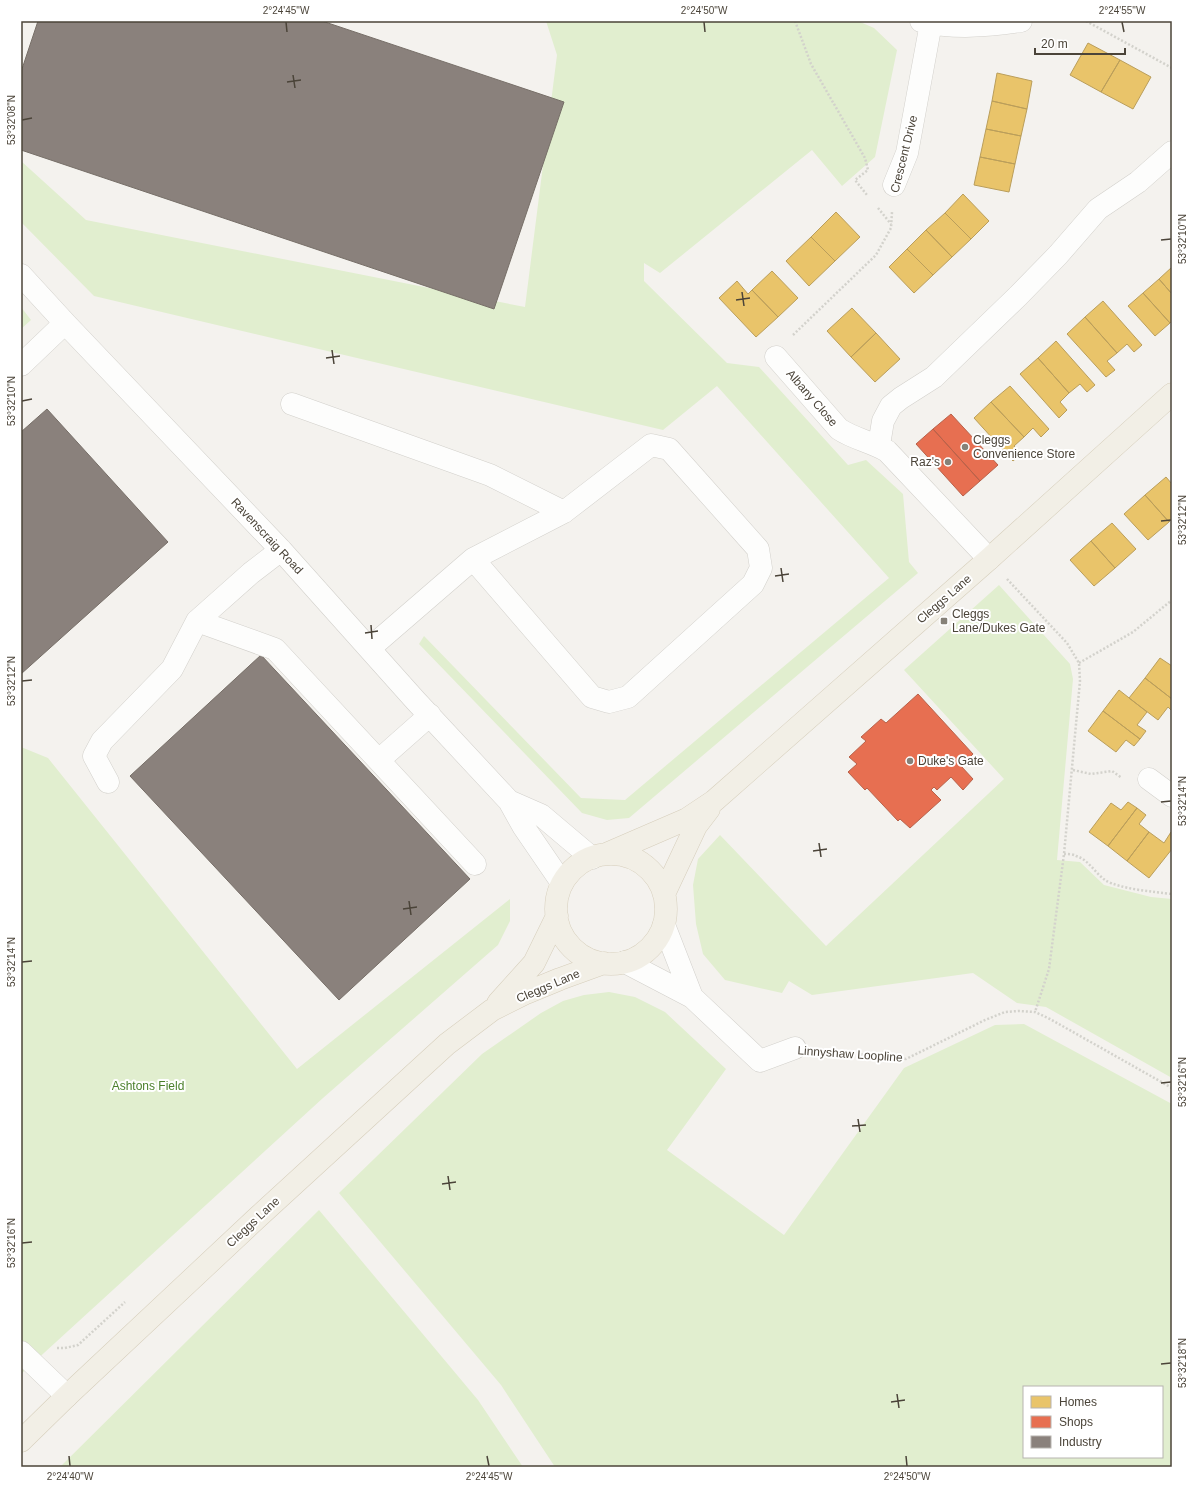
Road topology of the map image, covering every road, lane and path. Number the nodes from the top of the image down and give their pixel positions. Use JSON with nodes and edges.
{"nodes":[{"id":1,"x":795,"y":21,"type":"edge"},
{"id":2,"x":1021,"y":21,"type":"edge"},
{"id":3,"x":1086,"y":21,"type":"edge"},
{"id":4,"x":926,"y":22,"type":"edge"},
{"id":5,"x":1172,"y":68,"type":"edge"},
{"id":6,"x":1172,"y":152,"type":"edge"},
{"id":7,"x":894,"y":185,"type":"joint"},
{"id":8,"x":869,"y":196,"type":"dead end"},
{"id":9,"x":873,"y":202,"type":"dead end"},
{"id":10,"x":892,"y":224,"type":"junction"},
{"id":11,"x":21,"y":275,"type":"edge"},
{"id":12,"x":65,"y":323,"type":"junction"},
{"id":13,"x":776,"y":357,"type":"joint"},
{"id":14,"x":21,"y":365,"type":"edge"},
{"id":15,"x":1172,"y":394,"type":"edge"},
{"id":16,"x":292,"y":404,"type":"dead end"},
{"id":17,"x":879,"y":445,"type":"junction"},
{"id":18,"x":564,"y":512,"type":"junction"},
{"id":19,"x":281,"y":550,"type":"junction"},
{"id":20,"x":473,"y":559,"type":"junction"},
{"id":21,"x":989,"y":559,"type":"junction"},
{"id":22,"x":1172,"y":600,"type":"edge"},
{"id":23,"x":197,"y":621,"type":"junction"},
{"id":24,"x":370,"y":648,"type":"junction"},
{"id":25,"x":1079,"y":663,"type":"junction"},
{"id":26,"x":430,"y":715,"type":"junction"},
{"id":27,"x":379,"y":760,"type":"junction"},
{"id":28,"x":1073,"y":770,"type":"junction"},
{"id":29,"x":108,"y":782,"type":"dead end"},
{"id":30,"x":1164,"y":787,"type":"edge"},
{"id":31,"x":509,"y":801,"type":"junction"},
{"id":32,"x":714,"y":801,"type":"junction"},
{"id":33,"x":1064,"y":854,"type":"junction"},
{"id":34,"x":599,"y":856,"type":"junction"},
{"id":35,"x":475,"y":864,"type":"dead end"},
{"id":36,"x":562,"y":883,"type":"junction"},
{"id":37,"x":664,"y":894,"type":"junction"},
{"id":38,"x":1172,"y":894,"type":"edge"},
{"id":39,"x":556,"y":916,"type":"junction"},
{"id":40,"x":664,"y":925,"type":"junction"},
{"id":41,"x":615,"y":963,"type":"junction"},
{"id":42,"x":692,"y":997,"type":"junction"},
{"id":43,"x":492,"y":1010,"type":"junction"},
{"id":44,"x":1035,"y":1012,"type":"junction"},
{"id":45,"x":795,"y":1048,"type":"joint"},
{"id":46,"x":1172,"y":1088,"type":"edge"},
{"id":47,"x":130,"y":1298,"type":"dead end"},
{"id":48,"x":55,"y":1348,"type":"dead end"},
{"id":49,"x":21,"y":1352,"type":"edge"},
{"id":50,"x":67,"y":1396,"type":"junction"},
{"id":51,"x":21,"y":1441,"type":"edge"}],
"edges":[{"from":1,"to":8,"type":"path"},
{"from":2,"to":4,"type":"street","name":"Crescent Drive"},
{"from":3,"to":5,"type":"path"},
{"from":4,"to":7,"type":"street","name":"Crescent Drive"},
{"from":6,"to":17,"type":"street"},
{"from":7,"to":10,"type":"path","name":"Crescent Drive"},
{"from":9,"to":10,"type":"path"},
{"from":10,"to":13,"type":"path","name":"Crescent Drive"},
{"from":11,"to":12,"type":"street","name":"Ravenscraig Road"},
{"from":12,"to":14,"type":"street"},
{"from":12,"to":19,"type":"street","name":"Ravenscraig Road"},
{"from":13,"to":17,"type":"street","name":"Albany Close"},
{"from":15,"to":21,"type":"main road","name":"Cleggs Lane"},
{"from":16,"to":18,"type":"street"},
{"from":17,"to":21,"type":"street","name":"Albany Close"},
{"from":18,"to":20,"type":"street"},
{"from":18,"to":20,"type":"street"},
{"from":19,"to":23,"type":"street"},
{"from":19,"to":24,"type":"street","name":"Ravenscraig Road"},
{"from":20,"to":24,"type":"street"},
{"from":21,"to":25,"type":"path"},
{"from":21,"to":32,"type":"main road","name":"Cleggs Lane"},
{"from":22,"to":25,"type":"path"},
{"from":23,"to":27,"type":"street"},
{"from":23,"to":29,"type":"street"},
{"from":24,"to":26,"type":"street","name":"Ravenscraig Road"},
{"from":25,"to":28,"type":"path"},
{"from":26,"to":27,"type":"street"},
{"from":26,"to":31,"type":"street","name":"Ravenscraig Road"},
{"from":27,"to":35,"type":"street"},
{"from":28,"to":30,"type":"path"},
{"from":28,"to":33,"type":"path"},
{"from":31,"to":34,"type":"street","name":"Ravenscraig Road"},
{"from":31,"to":36,"type":"street","name":"Ravenscraig Road"},
{"from":32,"to":34,"type":"main road","name":"Cleggs Lane"},
{"from":32,"to":37,"type":"main road","name":"Cleggs Lane"},
{"from":33,"to":38,"type":"path"},
{"from":33,"to":44,"type":"path"},
{"from":34,"to":36,"type":"main road"},
{"from":34,"to":37,"type":"main road"},
{"from":36,"to":39,"type":"main road"},
{"from":37,"to":40,"type":"main road"},
{"from":39,"to":41,"type":"main road"},
{"from":39,"to":43,"type":"main road","name":"Cleggs Lane"},
{"from":40,"to":41,"type":"main road"},
{"from":40,"to":42,"type":"street"},
{"from":41,"to":42,"type":"street"},
{"from":41,"to":43,"type":"main road","name":"Cleggs Lane"},
{"from":42,"to":45,"type":"street","name":"Linnyshaw Loopline"},
{"from":43,"to":50,"type":"main road","name":"Cleggs Lane"},
{"from":44,"to":45,"type":"path","name":"Linnyshaw Loopline"},
{"from":44,"to":46,"type":"path","name":"Linnyshaw Loopline"},
{"from":47,"to":48,"type":"path"},
{"from":49,"to":50,"type":"street"},
{"from":50,"to":51,"type":"main road","name":"Cleggs Lane"}]}
